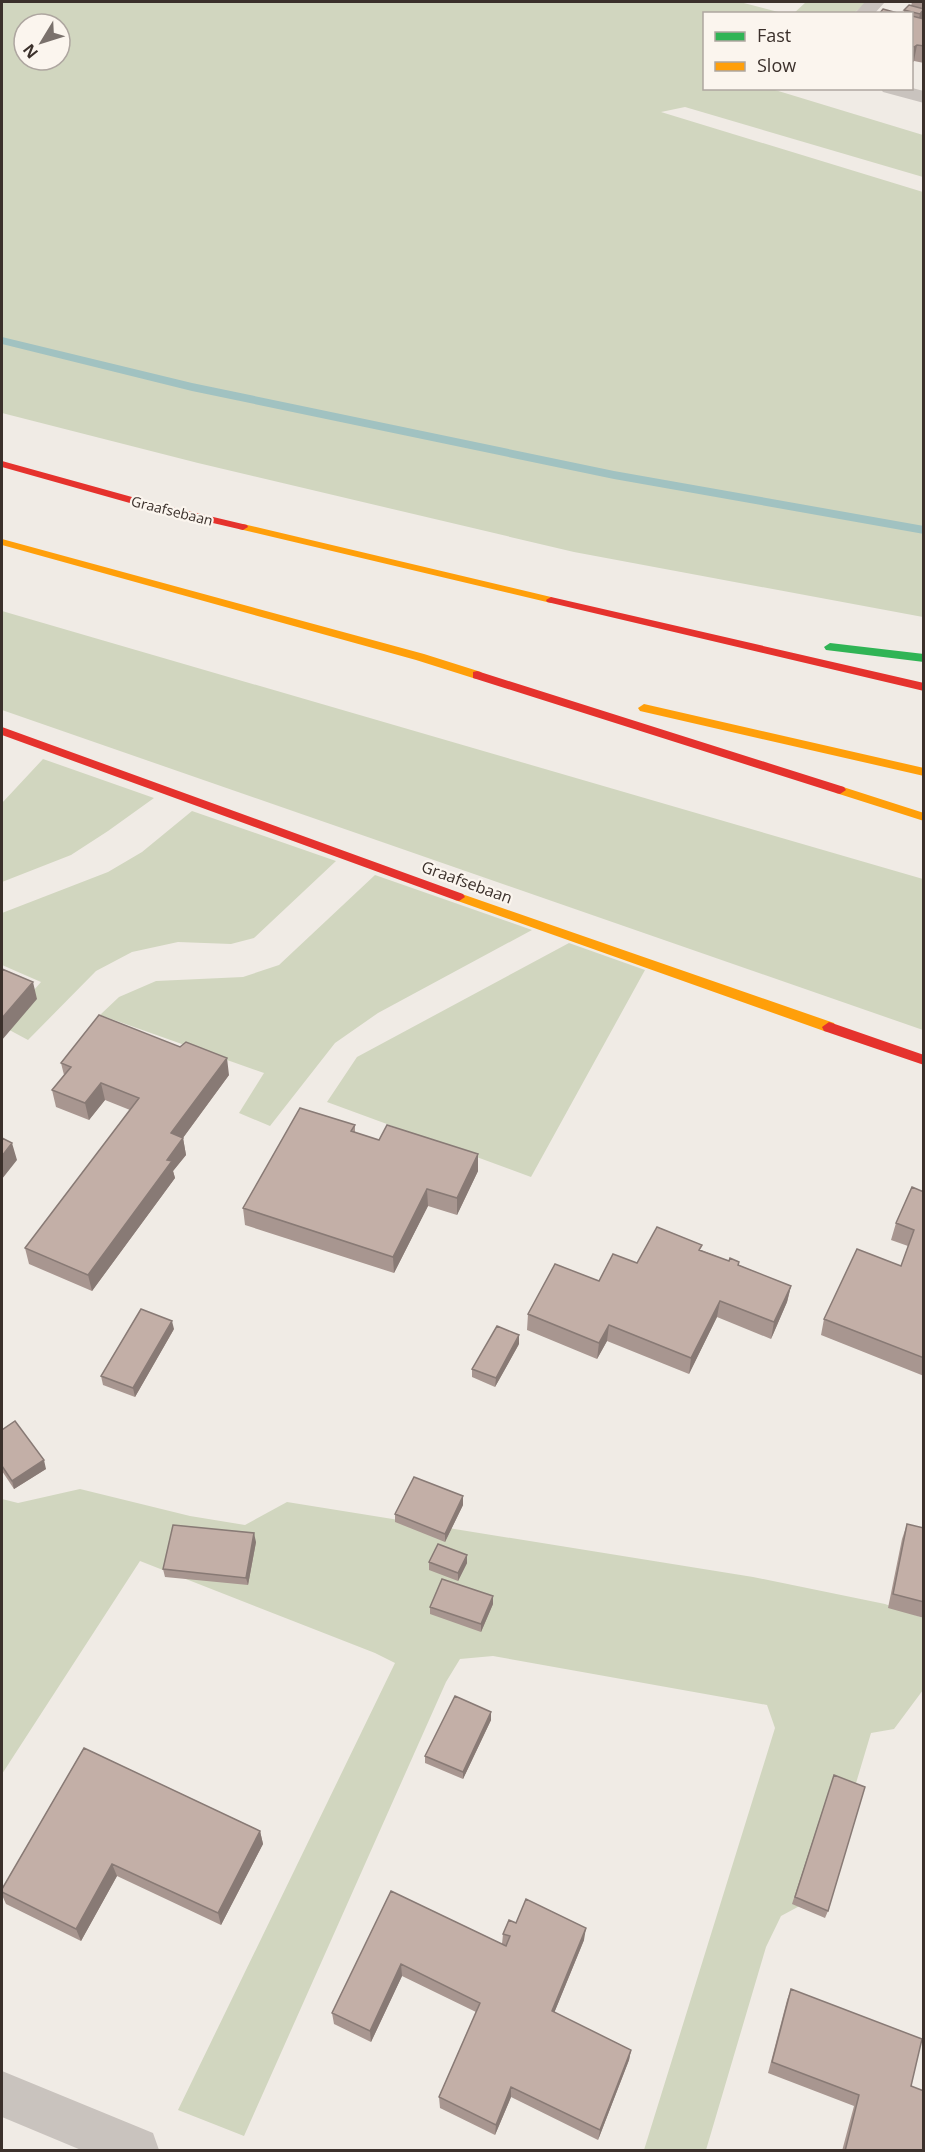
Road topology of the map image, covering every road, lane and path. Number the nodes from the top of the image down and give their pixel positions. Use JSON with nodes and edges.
{"nodes":[{"id":1,"x":898,"y":90,"type":"edge"},
{"id":2,"x":924,"y":97,"type":"edge"},
{"id":3,"x":2,"y":464,"type":"edge"},
{"id":4,"x":2,"y":542,"type":"edge"},
{"id":5,"x":659,"y":627,"type":"junction"},
{"id":6,"x":797,"y":643,"type":"dead end"},
{"id":7,"x":820,"y":646,"type":"dead end"},
{"id":8,"x":420,"y":657,"type":"junction"},
{"id":9,"x":924,"y":658,"type":"edge"},
{"id":10,"x":924,"y":687,"type":"edge"},
{"id":11,"x":580,"y":693,"type":"dead end"},
{"id":12,"x":626,"y":704,"type":"dead end"},
{"id":13,"x":2,"y":730,"type":"edge"},
{"id":14,"x":924,"y":772,"type":"edge"},
{"id":15,"x":924,"y":817,"type":"edge"},
{"id":16,"x":924,"y":1060,"type":"edge"},
{"id":17,"x":2,"y":2094,"type":"edge"},
{"id":18,"x":136,"y":2151,"type":"edge"}],
"edges":[{"from":1,"to":2,"type":"street"},
{"from":3,"to":5,"type":"main road","name":"Graafsebaan"},
{"from":4,"to":8,"type":"main road"},
{"from":5,"to":6,"type":"main road"},
{"from":5,"to":10,"type":"main road"},
{"from":7,"to":9,"type":"main road"},
{"from":8,"to":11,"type":"main road"},
{"from":8,"to":15,"type":"main road"},
{"from":12,"to":14,"type":"main road"},
{"from":13,"to":16,"type":"main road","name":"Graafsebaan"},
{"from":17,"to":18,"type":"street"}]}
